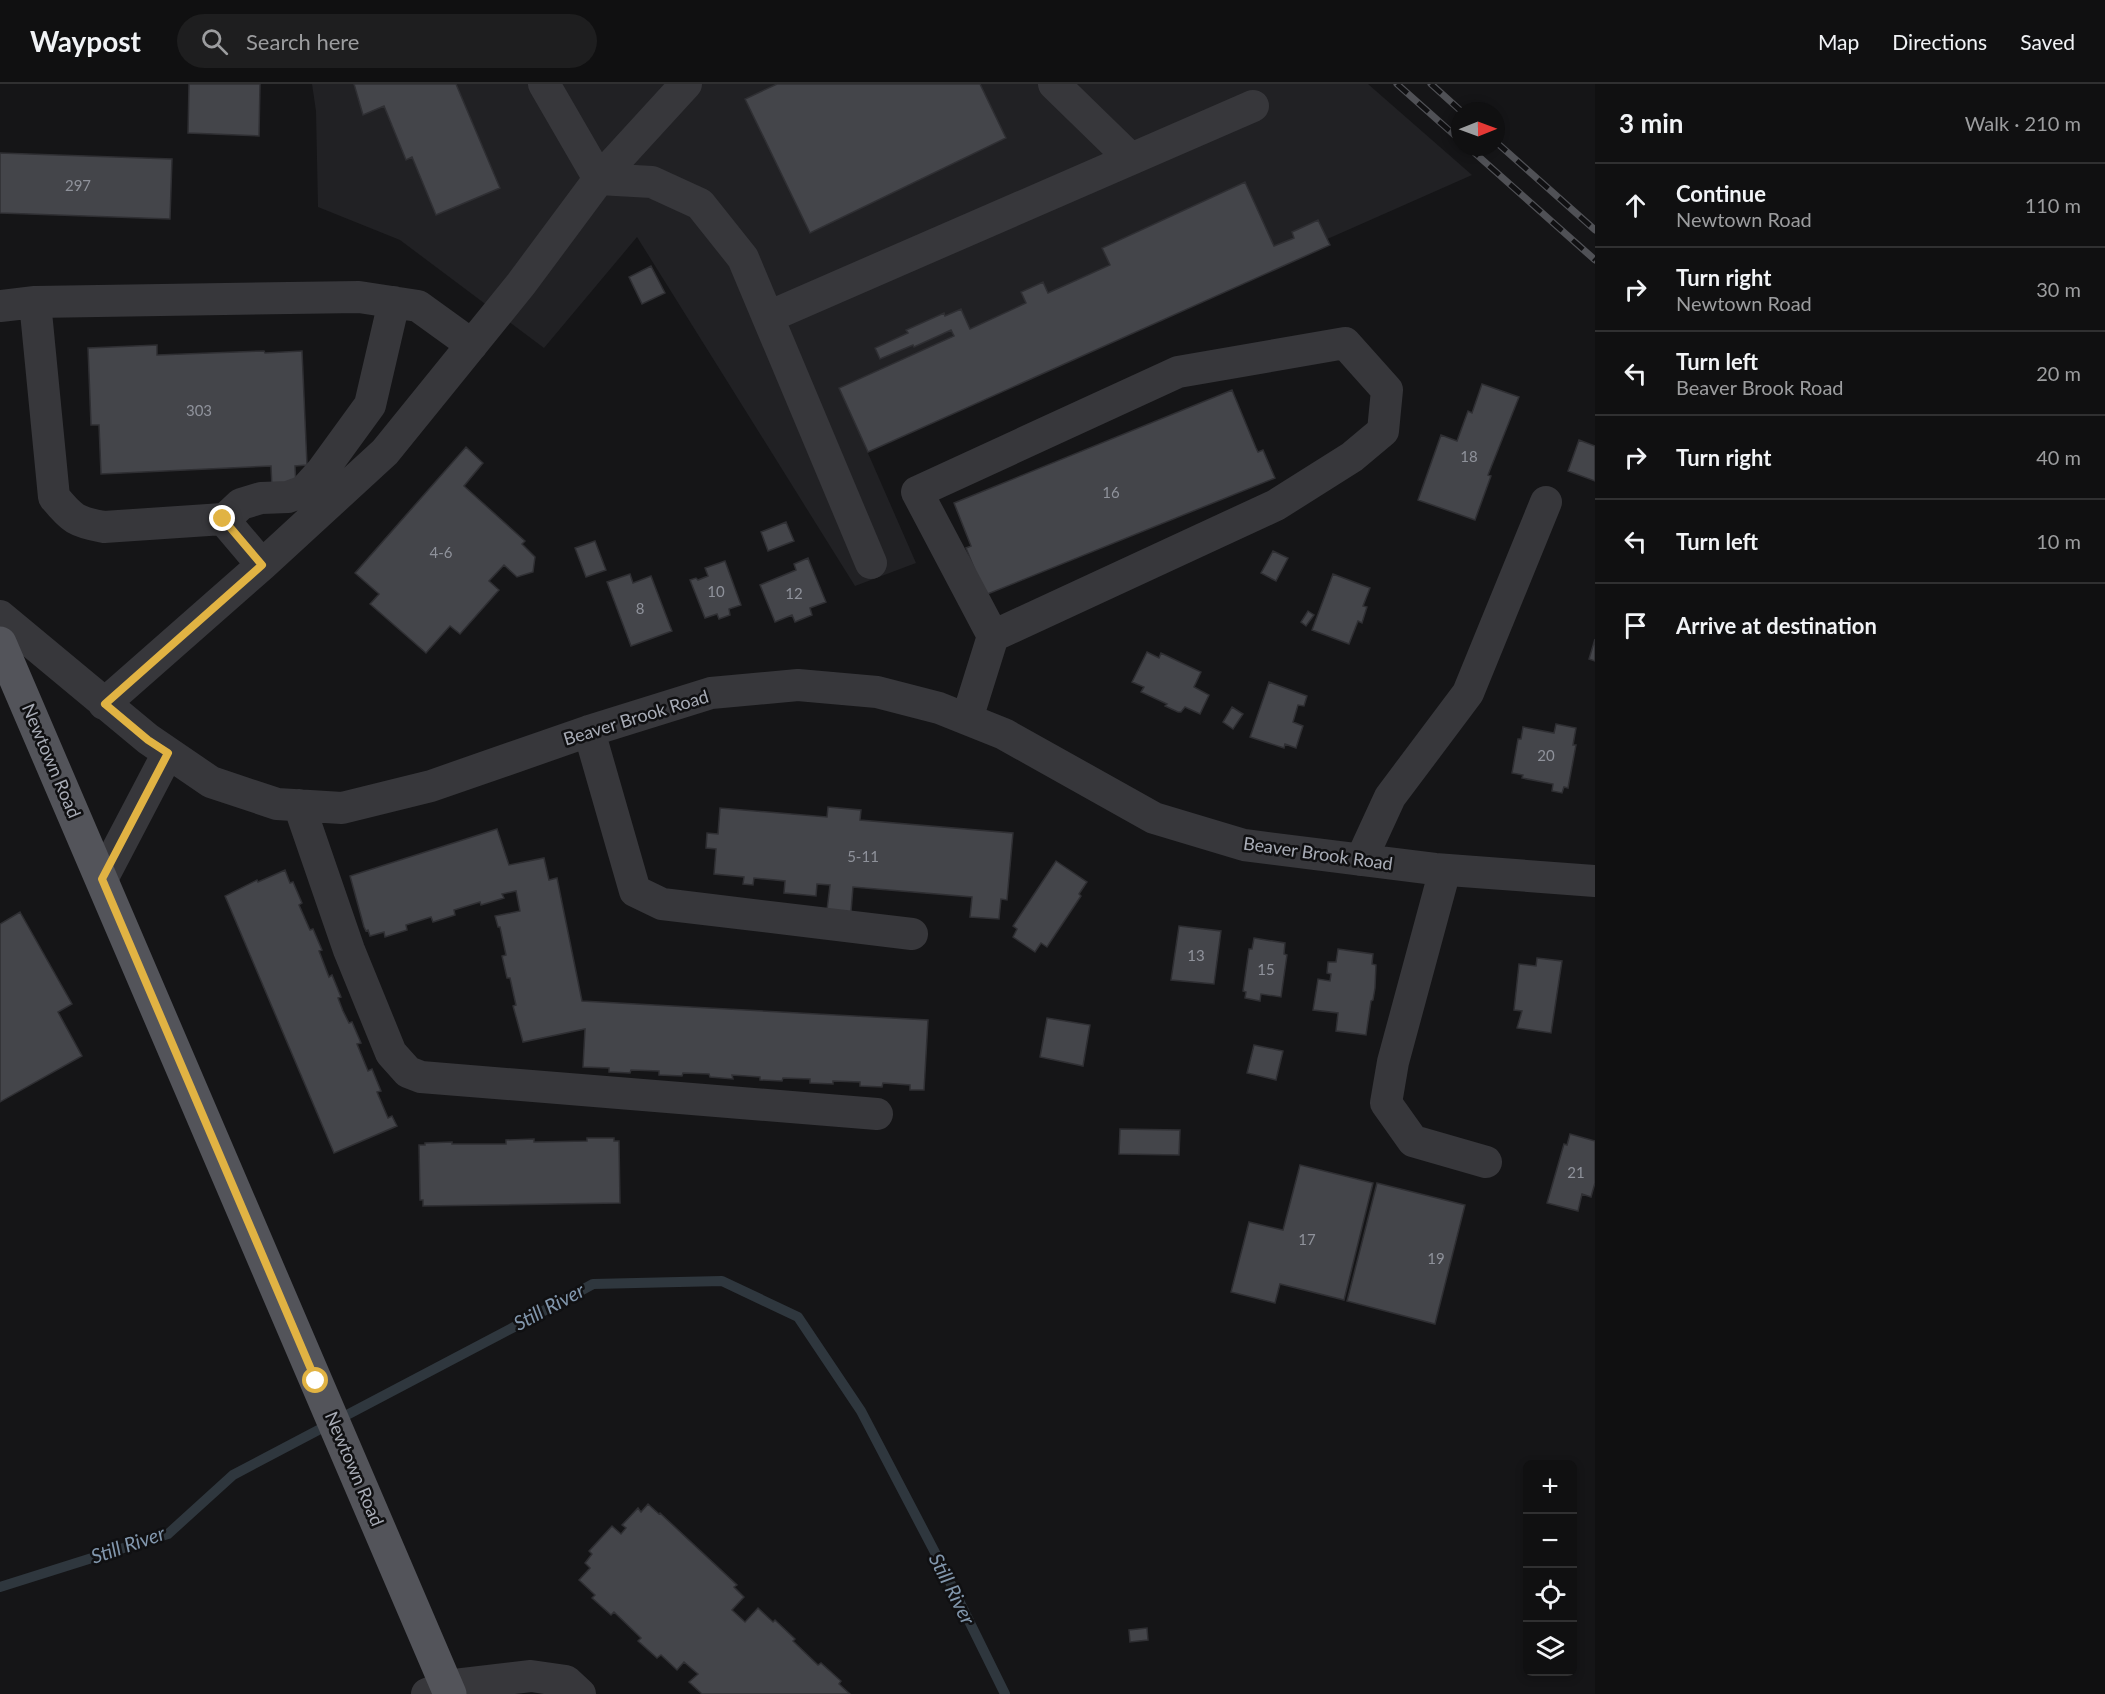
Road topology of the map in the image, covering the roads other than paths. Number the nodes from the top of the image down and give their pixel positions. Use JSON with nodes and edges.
{"nodes":[{"id":1,"x":544,"y":84,"type":"edge"},
{"id":2,"x":686,"y":84,"type":"edge"},
{"id":3,"x":1054,"y":84,"type":"edge"},
{"id":4,"x":1253,"y":106,"type":"dead end"},
{"id":5,"x":1131,"y":159,"type":"junction"},
{"id":6,"x":599,"y":179,"type":"junction"},
{"id":7,"x":35,"y":302,"type":"junction"},
{"id":8,"x":394,"y":302,"type":"junction"},
{"id":9,"x":0,"y":306,"type":"edge"},
{"id":10,"x":768,"y":317,"type":"junction"},
{"id":11,"x":472,"y":345,"type":"junction"},
{"id":12,"x":1546,"y":502,"type":"dead end"},
{"id":13,"x":224,"y":520,"type":"junction"},
{"id":14,"x":871,"y":563,"type":"dead end"},
{"id":15,"x":262,"y":565,"type":"junction"},
{"id":16,"x":0,"y":616,"type":"edge"},
{"id":17,"x":993,"y":636,"type":"junction"},
{"id":18,"x":0,"y":643,"type":"edge"},
{"id":19,"x":105,"y":704,"type":"junction"},
{"id":20,"x":967,"y":719,"type":"junction"},
{"id":21,"x":589,"y":731,"type":"junction"},
{"id":22,"x":168,"y":753,"type":"junction"},
{"id":23,"x":299,"y":805,"type":"junction"},
{"id":24,"x":1361,"y":860,"type":"junction"},
{"id":25,"x":1446,"y":870,"type":"junction"},
{"id":26,"x":102,"y":879,"type":"junction"},
{"id":27,"x":1595,"y":881,"type":"edge"},
{"id":28,"x":912,"y":934,"type":"dead end"},
{"id":29,"x":877,"y":1114,"type":"dead end"},
{"id":30,"x":1486,"y":1162,"type":"dead end"},
{"id":31,"x":441,"y":1691,"type":"edge"},
{"id":32,"x":580,"y":1694,"type":"edge"}],
"edges":[{"from":1,"to":6,"type":"street"},
{"from":2,"to":6,"type":"street"},
{"from":3,"to":5,"type":"street"},
{"from":4,"to":5,"type":"street"},
{"from":5,"to":10,"type":"street"},
{"from":6,"to":10,"type":"street"},
{"from":6,"to":11,"type":"street"},
{"from":7,"to":8,"type":"street"},
{"from":7,"to":9,"type":"street"},
{"from":7,"to":13,"type":"street"},
{"from":8,"to":11,"type":"street"},
{"from":8,"to":13,"type":"street"},
{"from":10,"to":14,"type":"street"},
{"from":11,"to":15,"type":"street"},
{"from":12,"to":24,"type":"street"},
{"from":13,"to":15,"type":"street"},
{"from":15,"to":19,"type":"street"},
{"from":16,"to":19,"type":"street","name":"Beaver Brook Road"},
{"from":17,"to":17,"type":"street"},
{"from":17,"to":20,"type":"street"},
{"from":18,"to":26,"type":"main road","name":"Newtown Road"},
{"from":19,"to":22,"type":"street","name":"Beaver Brook Road"},
{"from":20,"to":21,"type":"street","name":"Beaver Brook Road"},
{"from":20,"to":24,"type":"street","name":"Beaver Brook Road"},
{"from":21,"to":23,"type":"street","name":"Beaver Brook Road"},
{"from":21,"to":28,"type":"street"},
{"from":22,"to":23,"type":"street","name":"Beaver Brook Road"},
{"from":22,"to":26,"type":"street"},
{"from":23,"to":29,"type":"street"},
{"from":24,"to":25,"type":"street","name":"Beaver Brook Road"},
{"from":25,"to":27,"type":"street","name":"Beaver Brook Road"},
{"from":25,"to":30,"type":"street"},
{"from":26,"to":31,"type":"main road","name":"Newtown Road"},
{"from":31,"to":32,"type":"street"}]}
